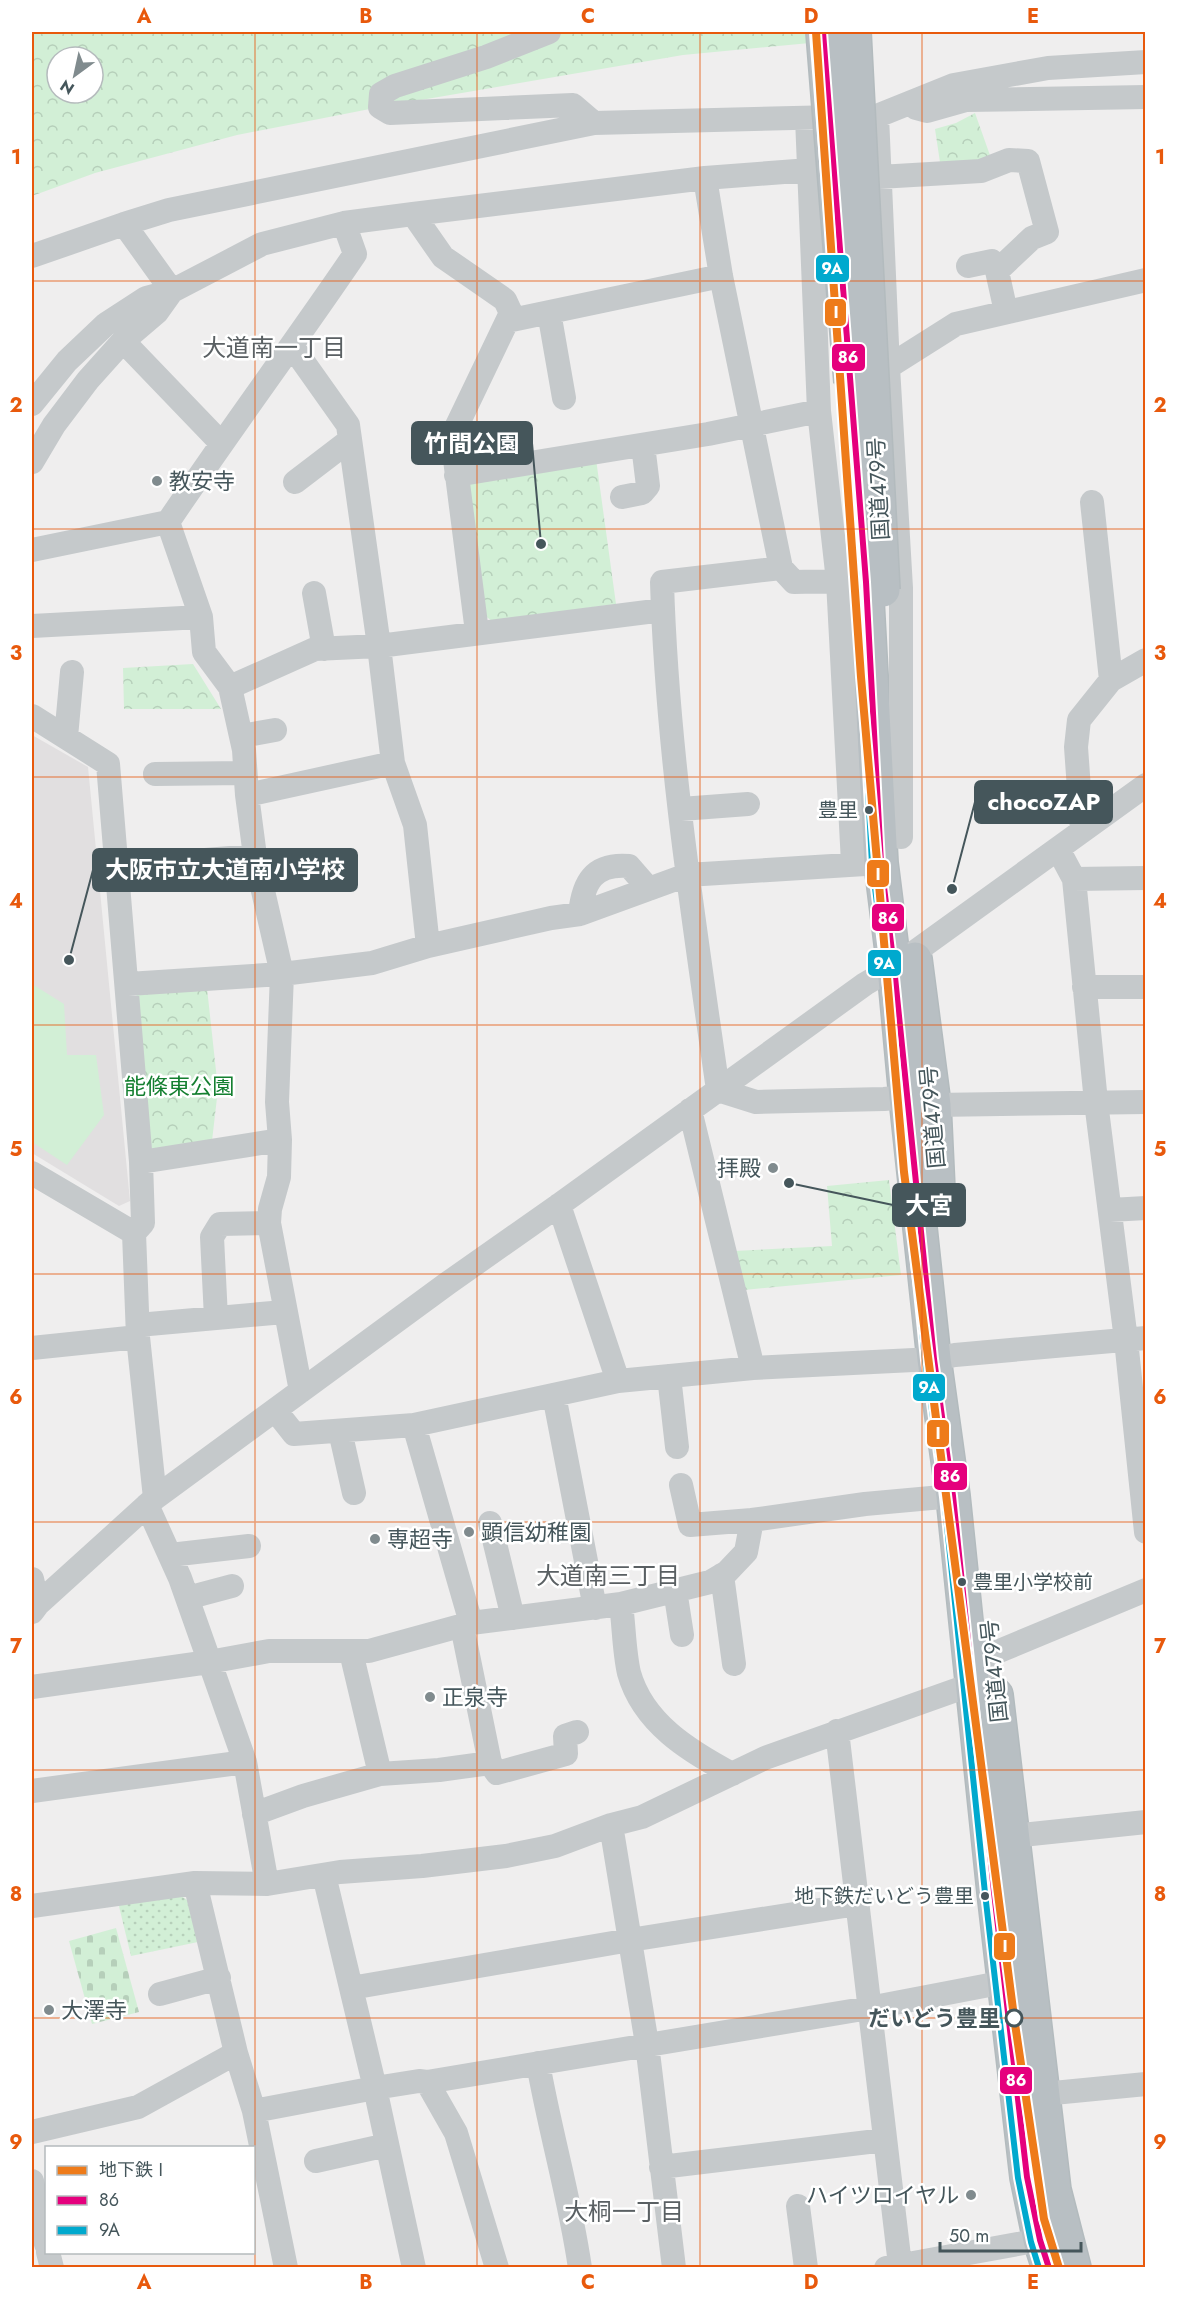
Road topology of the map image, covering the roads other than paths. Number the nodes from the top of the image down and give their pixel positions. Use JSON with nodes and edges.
{"nodes":[{"id":1,"x":549,"y":32,"type":"edge"},
{"id":2,"x":823,"y":32,"type":"edge"},
{"id":3,"x":854,"y":32,"type":"edge"},
{"id":4,"x":1146,"y":62,"type":"edge"},
{"id":5,"x":1146,"y":97,"type":"edge"},
{"id":6,"x":906,"y":104,"type":"junction"},
{"id":7,"x":877,"y":116,"type":"junction"},
{"id":8,"x":807,"y":118,"type":"junction"},
{"id":9,"x":594,"y":123,"type":"junction"},
{"id":10,"x":878,"y":169,"type":"junction"},
{"id":11,"x":810,"y":170,"type":"junction"},
{"id":12,"x":705,"y":178,"type":"junction"},
{"id":13,"x":413,"y":214,"type":"junction"},
{"id":14,"x":344,"y":223,"type":"junction"},
{"id":15,"x":124,"y":224,"type":"junction"},
{"id":16,"x":32,"y":256,"type":"edge"},
{"id":17,"x":968,"y":266,"type":"dead end"},
{"id":18,"x":997,"y":271,"type":"junction"},
{"id":19,"x":721,"y":276,"type":"junction"},
{"id":20,"x":1146,"y":280,"type":"edge"},
{"id":21,"x":172,"y":291,"type":"junction"},
{"id":22,"x":549,"y":312,"type":"junction"},
{"id":23,"x":1006,"y":312,"type":"junction"},
{"id":24,"x":507,"y":321,"type":"junction"},
{"id":25,"x":123,"y":341,"type":"junction"},
{"id":26,"x":292,"y":346,"type":"junction"},
{"id":27,"x":888,"y":367,"type":"junction"},
{"id":28,"x":564,"y":398,"type":"dead end"},
{"id":29,"x":32,"y":404,"type":"edge"},
{"id":30,"x":819,"y":411,"type":"junction"},
{"id":31,"x":753,"y":425,"type":"junction"},
{"id":32,"x":350,"y":440,"type":"junction"},
{"id":33,"x":221,"y":443,"type":"junction"},
{"id":34,"x":643,"y":446,"type":"junction"},
{"id":35,"x":32,"y":462,"type":"edge"},
{"id":36,"x":456,"y":475,"type":"junction"},
{"id":37,"x":295,"y":482,"type":"dead end"},
{"id":38,"x":622,"y":497,"type":"dead end"},
{"id":39,"x":1092,"y":502,"type":"dead end"},
{"id":40,"x":168,"y":522,"type":"junction"},
{"id":41,"x":32,"y":550,"type":"edge"},
{"id":42,"x":781,"y":568,"type":"junction"},
{"id":43,"x":863,"y":584,"type":"junction"},
{"id":44,"x":314,"y":593,"type":"dead end"},
{"id":45,"x":663,"y":610,"type":"junction"},
{"id":46,"x":201,"y":617,"type":"junction"},
{"id":47,"x":32,"y":626,"type":"edge"},
{"id":48,"x":477,"y":632,"type":"junction"},
{"id":49,"x":379,"y":646,"type":"junction"},
{"id":50,"x":324,"y":649,"type":"junction"},
{"id":51,"x":1146,"y":660,"type":"edge"},
{"id":52,"x":72,"y":672,"type":"dead end"},
{"id":53,"x":1111,"y":680,"type":"junction"},
{"id":54,"x":230,"y":687,"type":"junction"},
{"id":55,"x":32,"y":716,"type":"edge"},
{"id":56,"x":275,"y":730,"type":"dead end"},
{"id":57,"x":241,"y":736,"type":"junction"},
{"id":58,"x":66,"y":737,"type":"junction"},
{"id":59,"x":393,"y":763,"type":"junction"},
{"id":60,"x":155,"y":774,"type":"dead end"},
{"id":61,"x":246,"y":784,"type":"junction"},
{"id":62,"x":1146,"y":785,"type":"edge"},
{"id":63,"x":748,"y":804,"type":"dead end"},
{"id":64,"x":681,"y":809,"type":"junction"},
{"id":65,"x":1082,"y":831,"type":"junction"},
{"id":66,"x":901,"y":837,"type":"junction"},
{"id":67,"x":1058,"y":849,"type":"junction"},
{"id":68,"x":255,"y":856,"type":"junction"},
{"id":69,"x":867,"y":863,"type":"junction"},
{"id":70,"x":118,"y":867,"type":"junction"},
{"id":71,"x":687,"y":874,"type":"junction"},
{"id":72,"x":1146,"y":878,"type":"edge"},
{"id":73,"x":1074,"y":879,"type":"junction"},
{"id":74,"x":649,"y":889,"type":"junction"},
{"id":75,"x":580,"y":914,"type":"junction"},
{"id":76,"x":428,"y":945,"type":"junction"},
{"id":77,"x":904,"y":959,"type":"junction"},
{"id":78,"x":282,"y":974,"type":"junction"},
{"id":79,"x":128,"y":984,"type":"junction"},
{"id":80,"x":1084,"y":987,"type":"junction"},
{"id":81,"x":1146,"y":987,"type":"edge"},
{"id":82,"x":718,"y":1090,"type":"junction"},
{"id":83,"x":920,"y":1101,"type":"junction"},
{"id":84,"x":1096,"y":1102,"type":"junction"},
{"id":85,"x":1146,"y":1102,"type":"edge"},
{"id":86,"x":690,"y":1110,"type":"junction"},
{"id":87,"x":280,"y":1140,"type":"junction"},
{"id":88,"x":141,"y":1162,"type":"junction"},
{"id":89,"x":32,"y":1173,"type":"edge"},
{"id":90,"x":559,"y":1205,"type":"junction"},
{"id":91,"x":1146,"y":1208,"type":"edge"},
{"id":92,"x":1110,"y":1210,"type":"junction"},
{"id":93,"x":269,"y":1223,"type":"junction"},
{"id":94,"x":134,"y":1233,"type":"junction"},
{"id":95,"x":284,"y":1312,"type":"junction"},
{"id":96,"x":216,"y":1318,"type":"junction"},
{"id":97,"x":138,"y":1331,"type":"junction"},
{"id":98,"x":1136,"y":1339,"type":"edge"},
{"id":99,"x":32,"y":1348,"type":"edge"},
{"id":100,"x":945,"y":1357,"type":"junction"},
{"id":101,"x":753,"y":1368,"type":"junction"},
{"id":102,"x":669,"y":1376,"type":"junction"},
{"id":103,"x":618,"y":1381,"type":"junction"},
{"id":104,"x":301,"y":1391,"type":"junction"},
{"id":105,"x":554,"y":1395,"type":"junction"},
{"id":106,"x":275,"y":1410,"type":"junction"},
{"id":107,"x":414,"y":1425,"type":"junction"},
{"id":108,"x":340,"y":1431,"type":"junction"},
{"id":109,"x":1141,"y":1445,"type":"edge"},
{"id":110,"x":677,"y":1447,"type":"dead end"},
{"id":111,"x":681,"y":1485,"type":"dead end"},
{"id":112,"x":354,"y":1493,"type":"dead end"},
{"id":113,"x":953,"y":1496,"type":"junction"},
{"id":114,"x":151,"y":1501,"type":"junction"},
{"id":115,"x":752,"y":1520,"type":"junction"},
{"id":116,"x":490,"y":1523,"type":"dead end"},
{"id":117,"x":1146,"y":1532,"type":"edge"},
{"id":118,"x":249,"y":1546,"type":"dead end"},
{"id":119,"x":170,"y":1555,"type":"junction"},
{"id":120,"x":722,"y":1575,"type":"junction"},
{"id":121,"x":32,"y":1578,"type":"edge"},
{"id":122,"x":232,"y":1586,"type":"dead end"},
{"id":123,"x":675,"y":1590,"type":"junction"},
{"id":124,"x":1146,"y":1590,"type":"edge"},
{"id":125,"x":187,"y":1599,"type":"junction"},
{"id":126,"x":621,"y":1604,"type":"junction"},
{"id":127,"x":35,"y":1608,"type":"edge"},
{"id":128,"x":595,"y":1608,"type":"junction"},
{"id":129,"x":513,"y":1618,"type":"junction"},
{"id":130,"x":467,"y":1625,"type":"junction"},
{"id":131,"x":682,"y":1635,"type":"dead end"},
{"id":132,"x":351,"y":1652,"type":"junction"},
{"id":133,"x":992,"y":1654,"type":"junction"},
{"id":134,"x":209,"y":1662,"type":"junction"},
{"id":135,"x":734,"y":1664,"type":"dead end"},
{"id":136,"x":973,"y":1684,"type":"junction"},
{"id":137,"x":32,"y":1687,"type":"edge"},
{"id":138,"x":837,"y":1731,"type":"junction"},
{"id":139,"x":577,"y":1732,"type":"dead end"},
{"id":140,"x":245,"y":1762,"type":"junction"},
{"id":141,"x":490,"y":1763,"type":"junction"},
{"id":142,"x":380,"y":1774,"type":"junction"},
{"id":143,"x":732,"y":1774,"type":"junction"},
{"id":144,"x":32,"y":1791,"type":"edge"},
{"id":145,"x":254,"y":1814,"type":"junction"},
{"id":146,"x":1146,"y":1822,"type":"edge"},
{"id":147,"x":611,"y":1825,"type":"junction"},
{"id":148,"x":1012,"y":1836,"type":"junction"},
{"id":149,"x":324,"y":1875,"type":"junction"},
{"id":150,"x":195,"y":1883,"type":"junction"},
{"id":151,"x":267,"y":1884,"type":"junction"},
{"id":152,"x":857,"y":1904,"type":"junction"},
{"id":153,"x":32,"y":1906,"type":"edge"},
{"id":154,"x":630,"y":1940,"type":"junction"},
{"id":155,"x":219,"y":1978,"type":"junction"},
{"id":156,"x":1005,"y":1982,"type":"junction"},
{"id":157,"x":351,"y":1988,"type":"junction"},
{"id":158,"x":160,"y":1994,"type":"dead end"},
{"id":159,"x":869,"y":2008,"type":"junction"},
{"id":160,"x":647,"y":2044,"type":"junction"},
{"id":161,"x":236,"y":2053,"type":"junction"},
{"id":162,"x":538,"y":2063,"type":"junction"},
{"id":163,"x":427,"y":2082,"type":"junction"},
{"id":164,"x":1146,"y":2084,"type":"edge"},
{"id":165,"x":375,"y":2088,"type":"junction"},
{"id":166,"x":1042,"y":2094,"type":"junction"},
{"id":167,"x":254,"y":2111,"type":"junction"},
{"id":168,"x":32,"y":2132,"type":"edge"},
{"id":169,"x":885,"y":2140,"type":"junction"},
{"id":170,"x":387,"y":2145,"type":"junction"},
{"id":171,"x":316,"y":2162,"type":"dead end"},
{"id":172,"x":661,"y":2167,"type":"junction"},
{"id":173,"x":32,"y":2181,"type":"edge"},
{"id":174,"x":798,"y":2206,"type":"dead end"},
{"id":175,"x":45,"y":2240,"type":"edge"},
{"id":176,"x":1044,"y":2254,"type":"edge"},
{"id":177,"x":893,"y":2266,"type":"edge"},
{"id":178,"x":286,"y":2268,"type":"edge"},
{"id":179,"x":414,"y":2268,"type":"edge"},
{"id":180,"x":497,"y":2268,"type":"edge"},
{"id":181,"x":580,"y":2268,"type":"edge"},
{"id":182,"x":674,"y":2268,"type":"edge"},
{"id":183,"x":806,"y":2268,"type":"edge"},
{"id":184,"x":1074,"y":2268,"type":"edge"}],
"edges":[{"from":1,"to":9,"type":"street"},
{"from":2,"to":43,"type":"highway","name":"国道479号","bridge":true},
{"from":3,"to":43,"type":"highway","name":"国道479号","bridge":true},
{"from":4,"to":6,"type":"street"},
{"from":5,"to":6,"type":"street"},
{"from":6,"to":7,"type":"street"},
{"from":7,"to":8,"type":"street"},
{"from":7,"to":10,"type":"street"},
{"from":8,"to":9,"type":"street"},
{"from":8,"to":11,"type":"street"},
{"from":9,"to":15,"type":"street"},
{"from":10,"to":11,"type":"street"},
{"from":10,"to":18,"type":"street"},
{"from":10,"to":27,"type":"street"},
{"from":11,"to":12,"type":"street"},
{"from":11,"to":30,"type":"street"},
{"from":12,"to":13,"type":"street"},
{"from":12,"to":19,"type":"street"},
{"from":13,"to":14,"type":"street"},
{"from":13,"to":24,"type":"street"},
{"from":14,"to":21,"type":"street"},
{"from":14,"to":26,"type":"street"},
{"from":15,"to":16,"type":"street"},
{"from":15,"to":21,"type":"street"},
{"from":17,"to":18,"type":"street"},
{"from":18,"to":23,"type":"street"},
{"from":19,"to":22,"type":"street"},
{"from":19,"to":31,"type":"street"},
{"from":20,"to":23,"type":"street"},
{"from":21,"to":25,"type":"street"},
{"from":21,"to":29,"type":"street"},
{"from":22,"to":24,"type":"street"},
{"from":22,"to":28,"type":"street"},
{"from":23,"to":27,"type":"street"},
{"from":24,"to":36,"type":"street"},
{"from":25,"to":33,"type":"street"},
{"from":25,"to":35,"type":"street"},
{"from":26,"to":32,"type":"street"},
{"from":26,"to":33,"type":"street"},
{"from":27,"to":66,"type":"street"},
{"from":30,"to":31,"type":"street"},
{"from":30,"to":43,"type":"street"},
{"from":31,"to":34,"type":"street"},
{"from":31,"to":42,"type":"street"},
{"from":32,"to":37,"type":"street"},
{"from":32,"to":49,"type":"street"},
{"from":33,"to":40,"type":"street"},
{"from":34,"to":36,"type":"street"},
{"from":34,"to":38,"type":"street"},
{"from":36,"to":48,"type":"street"},
{"from":39,"to":53,"type":"street"},
{"from":40,"to":41,"type":"street"},
{"from":40,"to":46,"type":"street"},
{"from":42,"to":43,"type":"street"},
{"from":42,"to":45,"type":"street"},
{"from":43,"to":66,"type":"highway","name":"国道479号"},
{"from":43,"to":69,"type":"highway"},
{"from":44,"to":50,"type":"street"},
{"from":45,"to":48,"type":"street"},
{"from":45,"to":64,"type":"street"},
{"from":46,"to":47,"type":"street"},
{"from":46,"to":54,"type":"street"},
{"from":48,"to":49,"type":"street"},
{"from":49,"to":50,"type":"street"},
{"from":49,"to":59,"type":"street"},
{"from":50,"to":54,"type":"street"},
{"from":51,"to":53,"type":"street"},
{"from":52,"to":58,"type":"street"},
{"from":53,"to":65,"type":"street"},
{"from":54,"to":57,"type":"street"},
{"from":55,"to":58,"type":"street"},
{"from":56,"to":57,"type":"street"},
{"from":57,"to":61,"type":"street"},
{"from":58,"to":70,"type":"street"},
{"from":59,"to":61,"type":"street"},
{"from":59,"to":76,"type":"street"},
{"from":60,"to":61,"type":"street"},
{"from":61,"to":68,"type":"street"},
{"from":62,"to":65,"type":"street"},
{"from":63,"to":64,"type":"street"},
{"from":64,"to":71,"type":"street"},
{"from":65,"to":67,"type":"street"},
{"from":66,"to":77,"type":"highway","name":"国道479号"},
{"from":67,"to":73,"type":"street"},
{"from":67,"to":77,"type":"street"},
{"from":68,"to":70,"type":"street"},
{"from":68,"to":78,"type":"street"},
{"from":69,"to":71,"type":"street"},
{"from":69,"to":77,"type":"highway"},
{"from":70,"to":79,"type":"street"},
{"from":71,"to":74,"type":"street"},
{"from":71,"to":82,"type":"street"},
{"from":72,"to":73,"type":"street"},
{"from":73,"to":80,"type":"street"},
{"from":74,"to":75,"type":"street"},
{"from":74,"to":75,"type":"street"},
{"from":75,"to":76,"type":"street"},
{"from":76,"to":78,"type":"street"},
{"from":77,"to":82,"type":"street"},
{"from":77,"to":83,"type":"highway"},
{"from":78,"to":79,"type":"street"},
{"from":78,"to":87,"type":"street"},
{"from":79,"to":88,"type":"street"},
{"from":80,"to":81,"type":"street"},
{"from":80,"to":84,"type":"street"},
{"from":82,"to":83,"type":"street"},
{"from":82,"to":86,"type":"street"},
{"from":83,"to":84,"type":"street"},
{"from":83,"to":100,"type":"highway"},
{"from":84,"to":85,"type":"street"},
{"from":84,"to":92,"type":"street"},
{"from":86,"to":90,"type":"street"},
{"from":86,"to":101,"type":"street"},
{"from":87,"to":88,"type":"street"},
{"from":87,"to":93,"type":"street"},
{"from":88,"to":94,"type":"street"},
{"from":89,"to":94,"type":"street"},
{"from":90,"to":103,"type":"street"},
{"from":90,"to":104,"type":"street"},
{"from":91,"to":92,"type":"street"},
{"from":92,"to":98,"type":"street"},
{"from":93,"to":95,"type":"street"},
{"from":93,"to":96,"type":"street"},
{"from":94,"to":97,"type":"street"},
{"from":95,"to":96,"type":"street"},
{"from":95,"to":104,"type":"street"},
{"from":96,"to":97,"type":"street"},
{"from":97,"to":99,"type":"street"},
{"from":97,"to":114,"type":"street"},
{"from":98,"to":100,"type":"street"},
{"from":98,"to":109,"type":"street"},
{"from":100,"to":101,"type":"street"},
{"from":100,"to":113,"type":"highway","name":"国道479号"},
{"from":100,"to":133,"type":"highway","name":"国道479号"},
{"from":101,"to":102,"type":"street"},
{"from":102,"to":103,"type":"street"},
{"from":102,"to":110,"type":"street"},
{"from":103,"to":105,"type":"street"},
{"from":104,"to":106,"type":"street"},
{"from":105,"to":107,"type":"street"},
{"from":105,"to":128,"type":"street"},
{"from":106,"to":108,"type":"street"},
{"from":106,"to":114,"type":"street"},
{"from":107,"to":108,"type":"street"},
{"from":107,"to":130,"type":"street"},
{"from":108,"to":112,"type":"street"},
{"from":109,"to":117,"type":"street"},
{"from":111,"to":115,"type":"street"},
{"from":113,"to":115,"type":"street"},
{"from":113,"to":136,"type":"highway","name":"国道479号"},
{"from":114,"to":119,"type":"street"},
{"from":114,"to":127,"type":"street"},
{"from":115,"to":120,"type":"street"},
{"from":116,"to":129,"type":"street"},
{"from":118,"to":119,"type":"street"},
{"from":119,"to":125,"type":"street"},
{"from":120,"to":123,"type":"street"},
{"from":120,"to":135,"type":"street"},
{"from":121,"to":127,"type":"street"},
{"from":122,"to":125,"type":"street"},
{"from":123,"to":126,"type":"street"},
{"from":123,"to":131,"type":"street"},
{"from":124,"to":133,"type":"street"},
{"from":125,"to":134,"type":"street"},
{"from":126,"to":128,"type":"street"},
{"from":126,"to":143,"type":"street"},
{"from":128,"to":129,"type":"street"},
{"from":129,"to":130,"type":"street"},
{"from":130,"to":132,"type":"street"},
{"from":130,"to":141,"type":"street"},
{"from":132,"to":134,"type":"street"},
{"from":132,"to":142,"type":"street"},
{"from":133,"to":136,"type":"street"},
{"from":133,"to":148,"type":"highway","name":"国道479号"},
{"from":134,"to":137,"type":"street"},
{"from":134,"to":140,"type":"street"},
{"from":136,"to":138,"type":"street"},
{"from":136,"to":156,"type":"highway","name":"国道479号"},
{"from":138,"to":143,"type":"street"},
{"from":138,"to":152,"type":"street"},
{"from":139,"to":141,"type":"street"},
{"from":140,"to":144,"type":"street"},
{"from":140,"to":145,"type":"street"},
{"from":141,"to":142,"type":"street"},
{"from":142,"to":145,"type":"street"},
{"from":143,"to":147,"type":"street"},
{"from":145,"to":151,"type":"street"},
{"from":146,"to":148,"type":"street"},
{"from":147,"to":149,"type":"street"},
{"from":147,"to":154,"type":"street"},
{"from":148,"to":166,"type":"highway","name":"国道479号"},
{"from":149,"to":151,"type":"street"},
{"from":149,"to":157,"type":"street"},
{"from":150,"to":151,"type":"street"},
{"from":150,"to":153,"type":"street"},
{"from":150,"to":155,"type":"street"},
{"from":152,"to":154,"type":"street"},
{"from":152,"to":159,"type":"street"},
{"from":154,"to":157,"type":"street"},
{"from":154,"to":160,"type":"street"},
{"from":155,"to":158,"type":"street"},
{"from":155,"to":161,"type":"street"},
{"from":156,"to":159,"type":"street"},
{"from":156,"to":176,"type":"highway","name":"国道479号"},
{"from":157,"to":165,"type":"street"},
{"from":159,"to":160,"type":"street"},
{"from":159,"to":169,"type":"street"},
{"from":160,"to":162,"type":"street"},
{"from":160,"to":172,"type":"street"},
{"from":161,"to":167,"type":"street"},
{"from":161,"to":168,"type":"street"},
{"from":162,"to":163,"type":"street"},
{"from":162,"to":181,"type":"street"},
{"from":163,"to":165,"type":"street"},
{"from":163,"to":180,"type":"street"},
{"from":164,"to":166,"type":"street"},
{"from":165,"to":167,"type":"street"},
{"from":165,"to":170,"type":"street"},
{"from":166,"to":184,"type":"highway","name":"国道479号"},
{"from":167,"to":178,"type":"street"},
{"from":169,"to":172,"type":"street"},
{"from":169,"to":177,"type":"street"},
{"from":170,"to":171,"type":"street"},
{"from":170,"to":179,"type":"street"},
{"from":172,"to":182,"type":"street"},
{"from":173,"to":175,"type":"street"},
{"from":174,"to":183,"type":"street"},
{"from":176,"to":177,"type":"street"}]}
